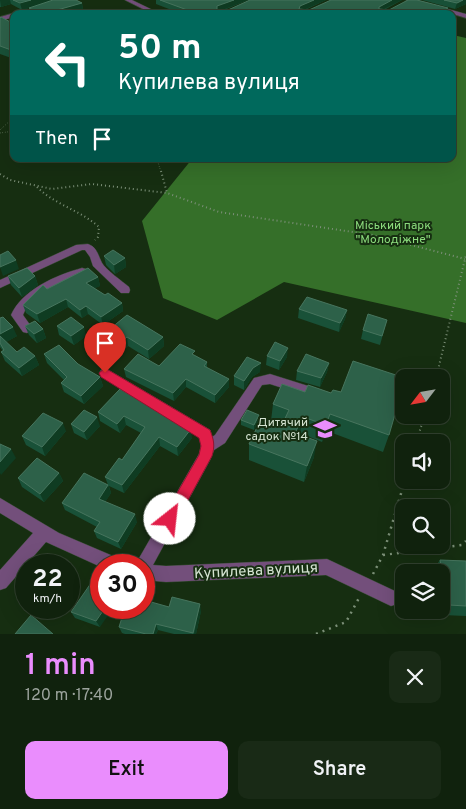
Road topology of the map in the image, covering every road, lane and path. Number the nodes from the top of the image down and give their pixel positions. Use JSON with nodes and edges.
{"nodes":[{"id":1,"x":66,"y":0,"type":"edge"},
{"id":2,"x":128,"y":0,"type":"edge"},
{"id":3,"x":407,"y":1,"type":"edge"},
{"id":4,"x":153,"y":2,"type":"dead end"},
{"id":5,"x":139,"y":7,"type":"junction"},
{"id":6,"x":32,"y":10,"type":"edge"},
{"id":7,"x":147,"y":10,"type":"edge"},
{"id":8,"x":449,"y":10,"type":"edge"},
{"id":9,"x":10,"y":121,"type":"edge"},
{"id":10,"x":0,"y":132,"type":"edge"},
{"id":11,"x":158,"y":162,"type":"edge"},
{"id":12,"x":0,"y":174,"type":"edge"},
{"id":13,"x":36,"y":186,"type":"junction"},
{"id":14,"x":167,"y":193,"type":"junction"},
{"id":15,"x":88,"y":247,"type":"junction"},
{"id":16,"x":466,"y":255,"type":"edge"},
{"id":17,"x":465,"y":259,"type":"junction"},
{"id":18,"x":97,"y":264,"type":"junction"},
{"id":19,"x":0,"y":284,"type":"edge"},
{"id":20,"x":126,"y":290,"type":"dead end"},
{"id":21,"x":27,"y":329,"type":"edge"},
{"id":22,"x":438,"y":369,"type":"edge"},
{"id":23,"x":105,"y":373,"type":"dead end"},
{"id":24,"x":320,"y":395,"type":"edge"},
{"id":25,"x":208,"y":446,"type":"junction"},
{"id":26,"x":402,"y":489,"type":"edge"},
{"id":27,"x":0,"y":505,"type":"edge"},
{"id":28,"x":44,"y":532,"type":"junction"},
{"id":29,"x":466,"y":541,"type":"edge"},
{"id":30,"x":91,"y":554,"type":"edge"},
{"id":31,"x":151,"y":554,"type":"edge"},
{"id":32,"x":383,"y":555,"type":"junction"},
{"id":33,"x":155,"y":573,"type":"edge"},
{"id":34,"x":0,"y":582,"type":"edge"},
{"id":35,"x":366,"y":586,"type":"junction"},
{"id":36,"x":391,"y":598,"type":"dead end"},
{"id":37,"x":316,"y":634,"type":"edge"}],
"edges":[{"from":1,"to":6,"type":"street"},
{"from":2,"to":5,"type":"street"},
{"from":3,"to":8,"type":"street"},
{"from":4,"to":5,"type":"street"},
{"from":5,"to":7,"type":"street"},
{"from":9,"to":10,"type":"path"},
{"from":11,"to":14,"type":"path"},
{"from":12,"to":13,"type":"path"},
{"from":13,"to":14,"type":"path"},
{"from":13,"to":15,"type":"path"},
{"from":14,"to":17,"type":"path"},
{"from":15,"to":18,"type":"street"},
{"from":15,"to":19,"type":"street"},
{"from":16,"to":17,"type":"path"},
{"from":17,"to":22,"type":"path"},
{"from":18,"to":20,"type":"street"},
{"from":18,"to":21,"type":"street"},
{"from":23,"to":25,"type":"street"},
{"from":24,"to":25,"type":"street"},
{"from":25,"to":31,"type":"street"},
{"from":26,"to":32,"type":"path"},
{"from":27,"to":28,"type":"street"},
{"from":28,"to":30,"type":"street"},
{"from":28,"to":34,"type":"street"},
{"from":29,"to":32,"type":"path"},
{"from":32,"to":35,"type":"path"},
{"from":33,"to":35,"type":"street","name":"Купилева вулиця"},
{"from":35,"to":36,"type":"street","name":"Купилева вулиця"},
{"from":35,"to":37,"type":"path"}]}
